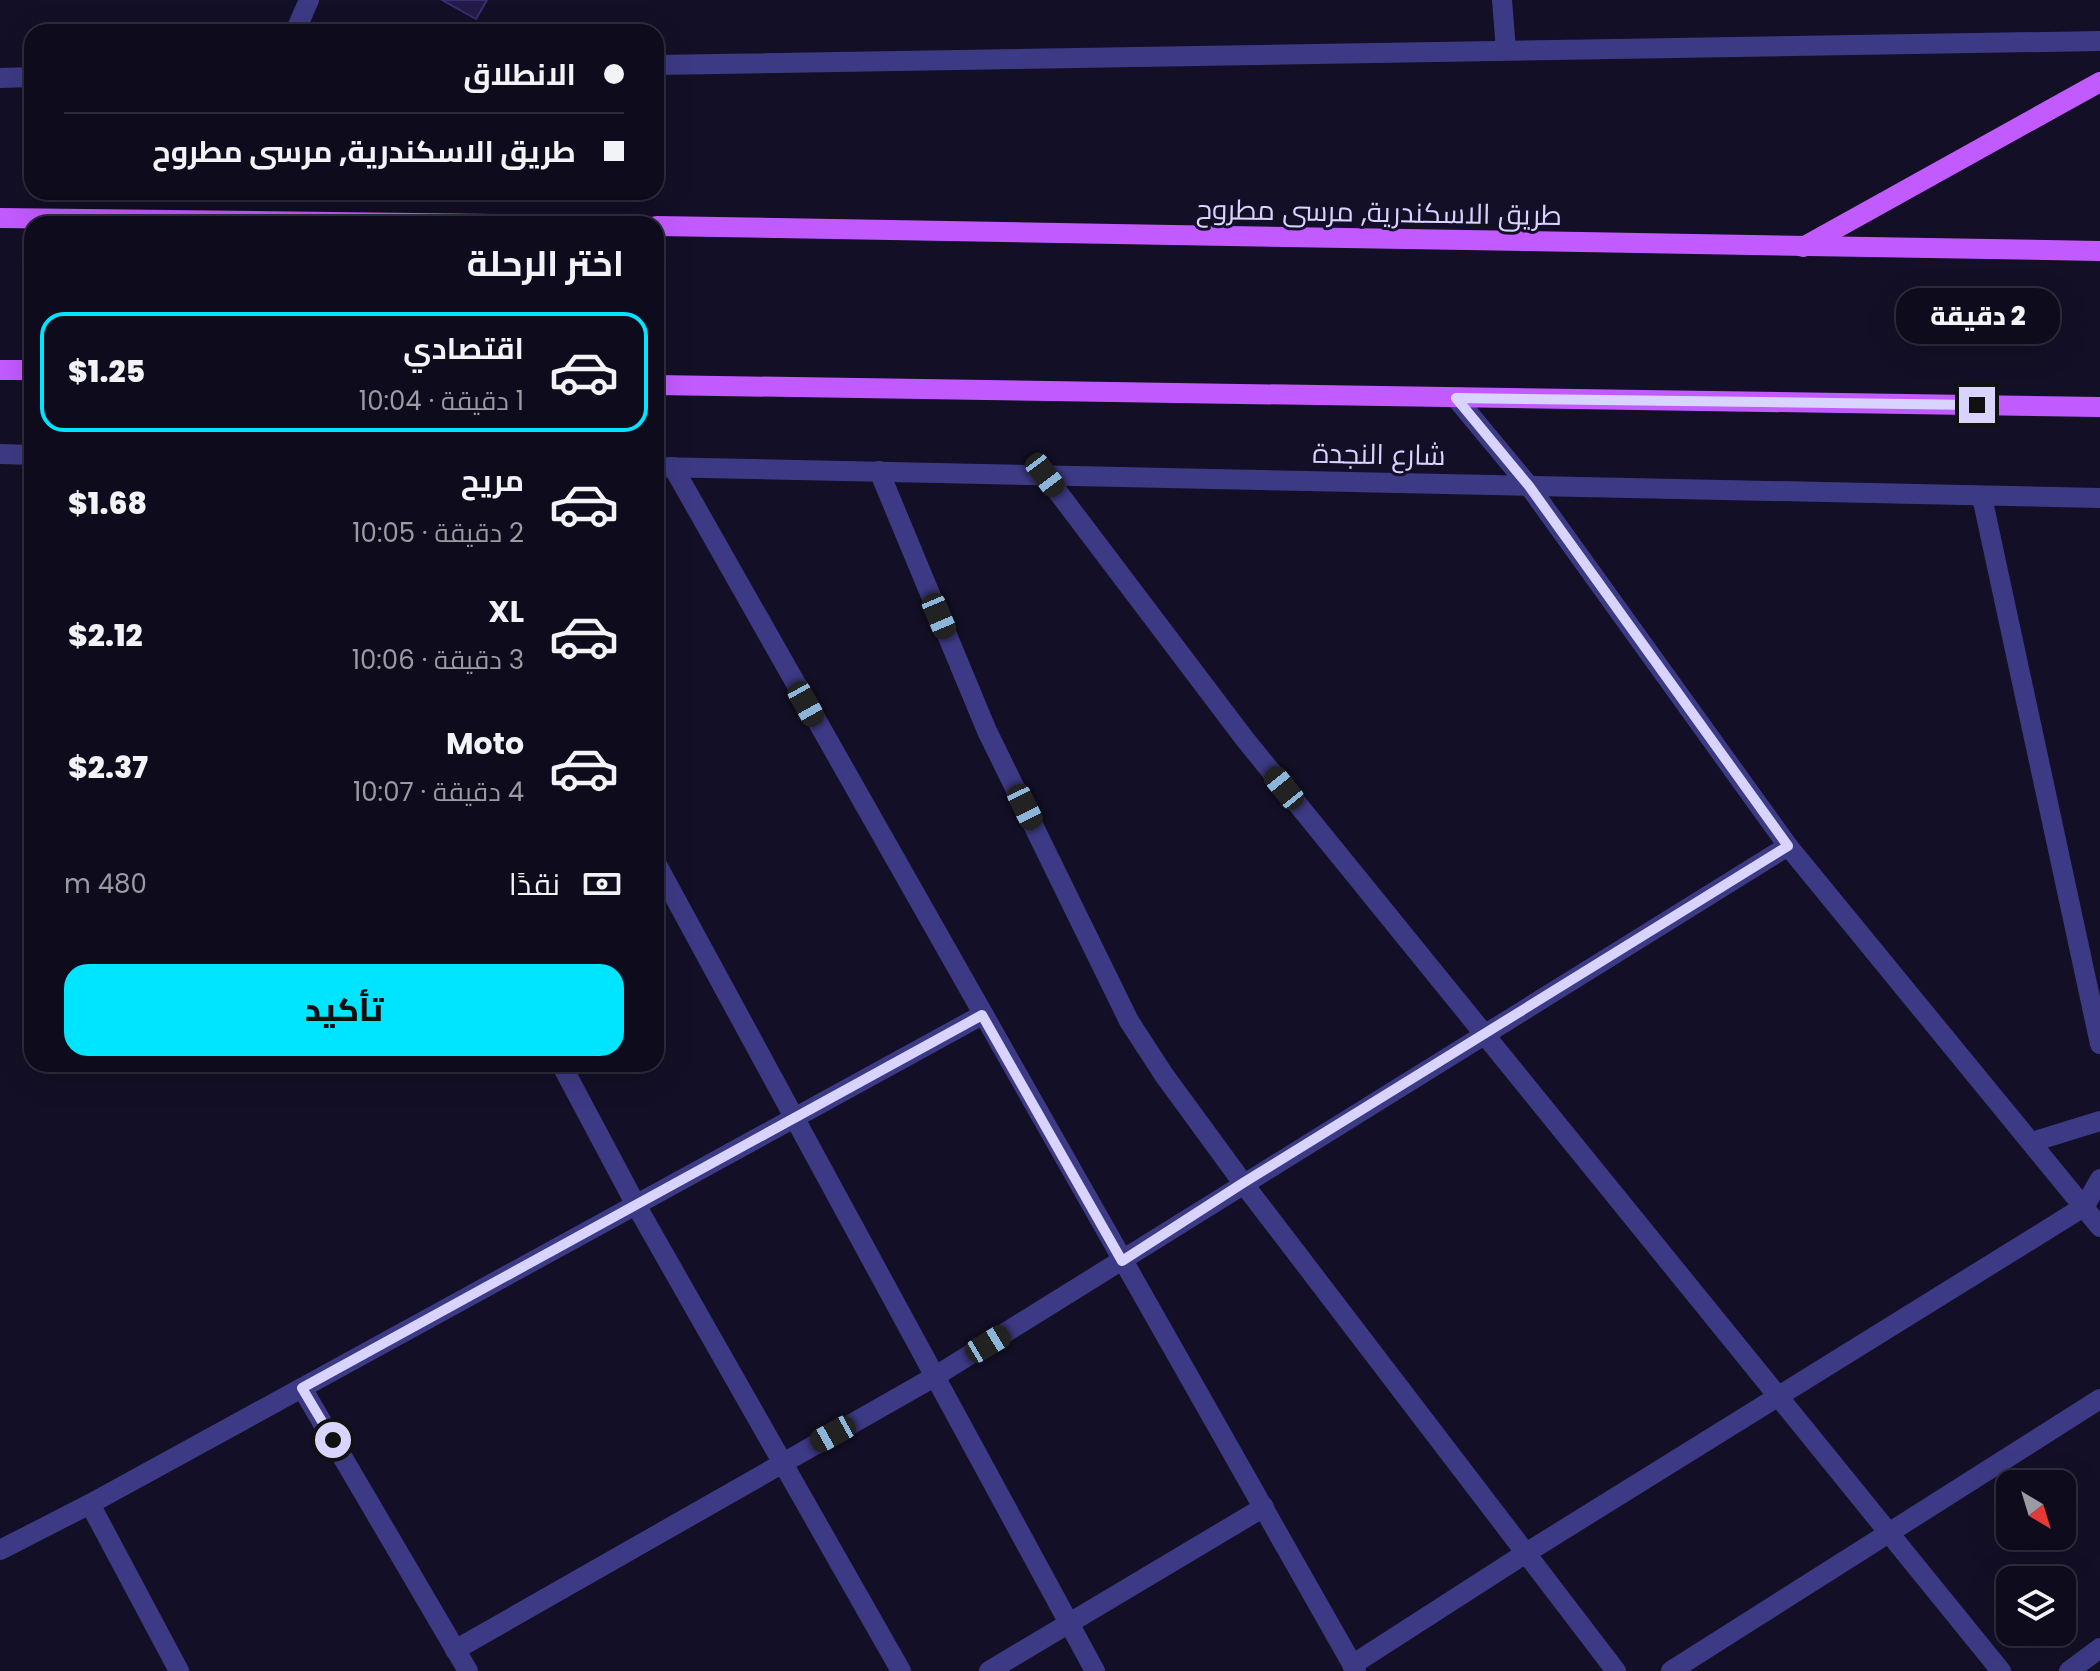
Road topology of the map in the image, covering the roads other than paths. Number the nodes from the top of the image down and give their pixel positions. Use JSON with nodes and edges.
{"nodes":[{"id":1,"x":309,"y":0,"type":"edge"},
{"id":2,"x":1502,"y":0,"type":"edge"},
{"id":3,"x":298,"y":24,"type":"edge"},
{"id":4,"x":2100,"y":41,"type":"edge"},
{"id":5,"x":1506,"y":50,"type":"junction"},
{"id":6,"x":664,"y":65,"type":"edge"},
{"id":7,"x":24,"y":77,"type":"edge"},
{"id":8,"x":0,"y":78,"type":"edge"},
{"id":9,"x":2100,"y":82,"type":"edge"},
{"id":10,"x":0,"y":218,"type":"edge"},
{"id":11,"x":24,"y":218,"type":"edge"},
{"id":12,"x":664,"y":226,"type":"edge"},
{"id":13,"x":1800,"y":248,"type":"junction"},
{"id":14,"x":2100,"y":251,"type":"edge"},
{"id":15,"x":0,"y":370,"type":"edge"},
{"id":16,"x":24,"y":370,"type":"edge"},
{"id":17,"x":664,"y":385,"type":"edge"},
{"id":18,"x":1456,"y":398,"type":"junction"},
{"id":19,"x":2100,"y":407,"type":"edge"},
{"id":20,"x":0,"y":454,"type":"edge"},
{"id":21,"x":24,"y":455,"type":"edge"},
{"id":22,"x":664,"y":467,"type":"edge"},
{"id":23,"x":879,"y":471,"type":"junction"},
{"id":24,"x":1045,"y":475,"type":"junction"},
{"id":25,"x":1529,"y":486,"type":"junction"},
{"id":26,"x":1982,"y":497,"type":"junction"},
{"id":27,"x":2100,"y":498,"type":"edge"},
{"id":28,"x":1788,"y":846,"type":"junction"},
{"id":29,"x":664,"y":878,"type":"edge"},
{"id":30,"x":982,"y":1015,"type":"junction"},
{"id":31,"x":1485,"y":1035,"type":"junction"},
{"id":32,"x":2100,"y":1044,"type":"edge"},
{"id":33,"x":565,"y":1072,"type":"edge"},
{"id":34,"x":794,"y":1119,"type":"junction"},
{"id":35,"x":2100,"y":1121,"type":"edge"},
{"id":36,"x":2032,"y":1142,"type":"junction"},
{"id":37,"x":2100,"y":1179,"type":"edge"},
{"id":38,"x":1243,"y":1183,"type":"junction"},
{"id":39,"x":636,"y":1205,"type":"junction"},
{"id":40,"x":2085,"y":1206,"type":"junction"},
{"id":41,"x":2100,"y":1227,"type":"edge"},
{"id":42,"x":1122,"y":1261,"type":"junction"},
{"id":43,"x":934,"y":1377,"type":"junction"},
{"id":44,"x":302,"y":1388,"type":"junction"},
{"id":45,"x":1778,"y":1396,"type":"junction"},
{"id":46,"x":2100,"y":1399,"type":"edge"},
{"id":47,"x":782,"y":1462,"type":"junction"},
{"id":48,"x":90,"y":1504,"type":"junction"},
{"id":49,"x":1264,"y":1507,"type":"junction"},
{"id":50,"x":1890,"y":1534,"type":"junction"},
{"id":51,"x":0,"y":1550,"type":"edge"},
{"id":52,"x":1526,"y":1553,"type":"junction"},
{"id":53,"x":1068,"y":1622,"type":"junction"},
{"id":54,"x":2100,"y":1648,"type":"edge"},
{"id":55,"x":455,"y":1650,"type":"junction"},
{"id":56,"x":1354,"y":1668,"type":"edge"},
{"id":57,"x":179,"y":1671,"type":"edge"},
{"id":58,"x":468,"y":1671,"type":"edge"},
{"id":59,"x":901,"y":1671,"type":"edge"},
{"id":60,"x":989,"y":1671,"type":"edge"},
{"id":61,"x":1095,"y":1671,"type":"edge"},
{"id":62,"x":1616,"y":1671,"type":"edge"},
{"id":63,"x":1671,"y":1671,"type":"edge"},
{"id":64,"x":2001,"y":1671,"type":"edge"},
{"id":65,"x":2069,"y":1671,"type":"edge"}],
"edges":[{"from":1,"to":3,"type":"street"},
{"from":2,"to":5,"type":"street"},
{"from":4,"to":5,"type":"street"},
{"from":5,"to":6,"type":"street"},
{"from":7,"to":8,"type":"street"},
{"from":9,"to":13,"type":"main road"},
{"from":10,"to":11,"type":"main road"},
{"from":12,"to":13,"type":"main road","name":"طريق الاسكندرية, مرسى مطروح"},
{"from":13,"to":14,"type":"main road","name":"طريق الاسكندرية, مرسى مطروح"},
{"from":15,"to":16,"type":"main road"},
{"from":17,"to":18,"type":"main road"},
{"from":18,"to":19,"type":"main road"},
{"from":18,"to":25,"type":"street"},
{"from":20,"to":21,"type":"street"},
{"from":22,"to":23,"type":"street","name":"شارع النجدة"},
{"from":22,"to":30,"type":"street"},
{"from":23,"to":24,"type":"street","name":"شارع النجدة"},
{"from":23,"to":38,"type":"street"},
{"from":24,"to":25,"type":"street","name":"شارع النجدة"},
{"from":24,"to":31,"type":"street"},
{"from":25,"to":26,"type":"street","name":"شارع النجدة"},
{"from":25,"to":28,"type":"street"},
{"from":26,"to":27,"type":"street","name":"شارع النجدة"},
{"from":26,"to":32,"type":"street"},
{"from":28,"to":31,"type":"street"},
{"from":28,"to":36,"type":"street"},
{"from":29,"to":34,"type":"street"},
{"from":30,"to":34,"type":"street"},
{"from":30,"to":42,"type":"street"},
{"from":31,"to":38,"type":"street"},
{"from":31,"to":45,"type":"street"},
{"from":33,"to":39,"type":"street"},
{"from":34,"to":39,"type":"street"},
{"from":34,"to":43,"type":"street"},
{"from":35,"to":36,"type":"street"},
{"from":36,"to":40,"type":"street"},
{"from":37,"to":40,"type":"street"},
{"from":38,"to":42,"type":"street"},
{"from":38,"to":52,"type":"street"},
{"from":39,"to":44,"type":"street"},
{"from":39,"to":47,"type":"street"},
{"from":40,"to":41,"type":"street"},
{"from":40,"to":45,"type":"street"},
{"from":42,"to":43,"type":"street"},
{"from":42,"to":49,"type":"street"},
{"from":43,"to":47,"type":"street"},
{"from":43,"to":53,"type":"street"},
{"from":44,"to":48,"type":"street"},
{"from":44,"to":55,"type":"street"},
{"from":45,"to":50,"type":"street"},
{"from":45,"to":52,"type":"street"},
{"from":46,"to":50,"type":"street"},
{"from":47,"to":55,"type":"street"},
{"from":47,"to":59,"type":"street"},
{"from":48,"to":51,"type":"street"},
{"from":48,"to":57,"type":"street"},
{"from":49,"to":53,"type":"street"},
{"from":49,"to":56,"type":"street"},
{"from":50,"to":63,"type":"street"},
{"from":50,"to":64,"type":"street"},
{"from":52,"to":56,"type":"street"},
{"from":52,"to":62,"type":"street"},
{"from":53,"to":60,"type":"street"},
{"from":53,"to":61,"type":"street"},
{"from":54,"to":65,"type":"street"},
{"from":55,"to":58,"type":"street"}]}
